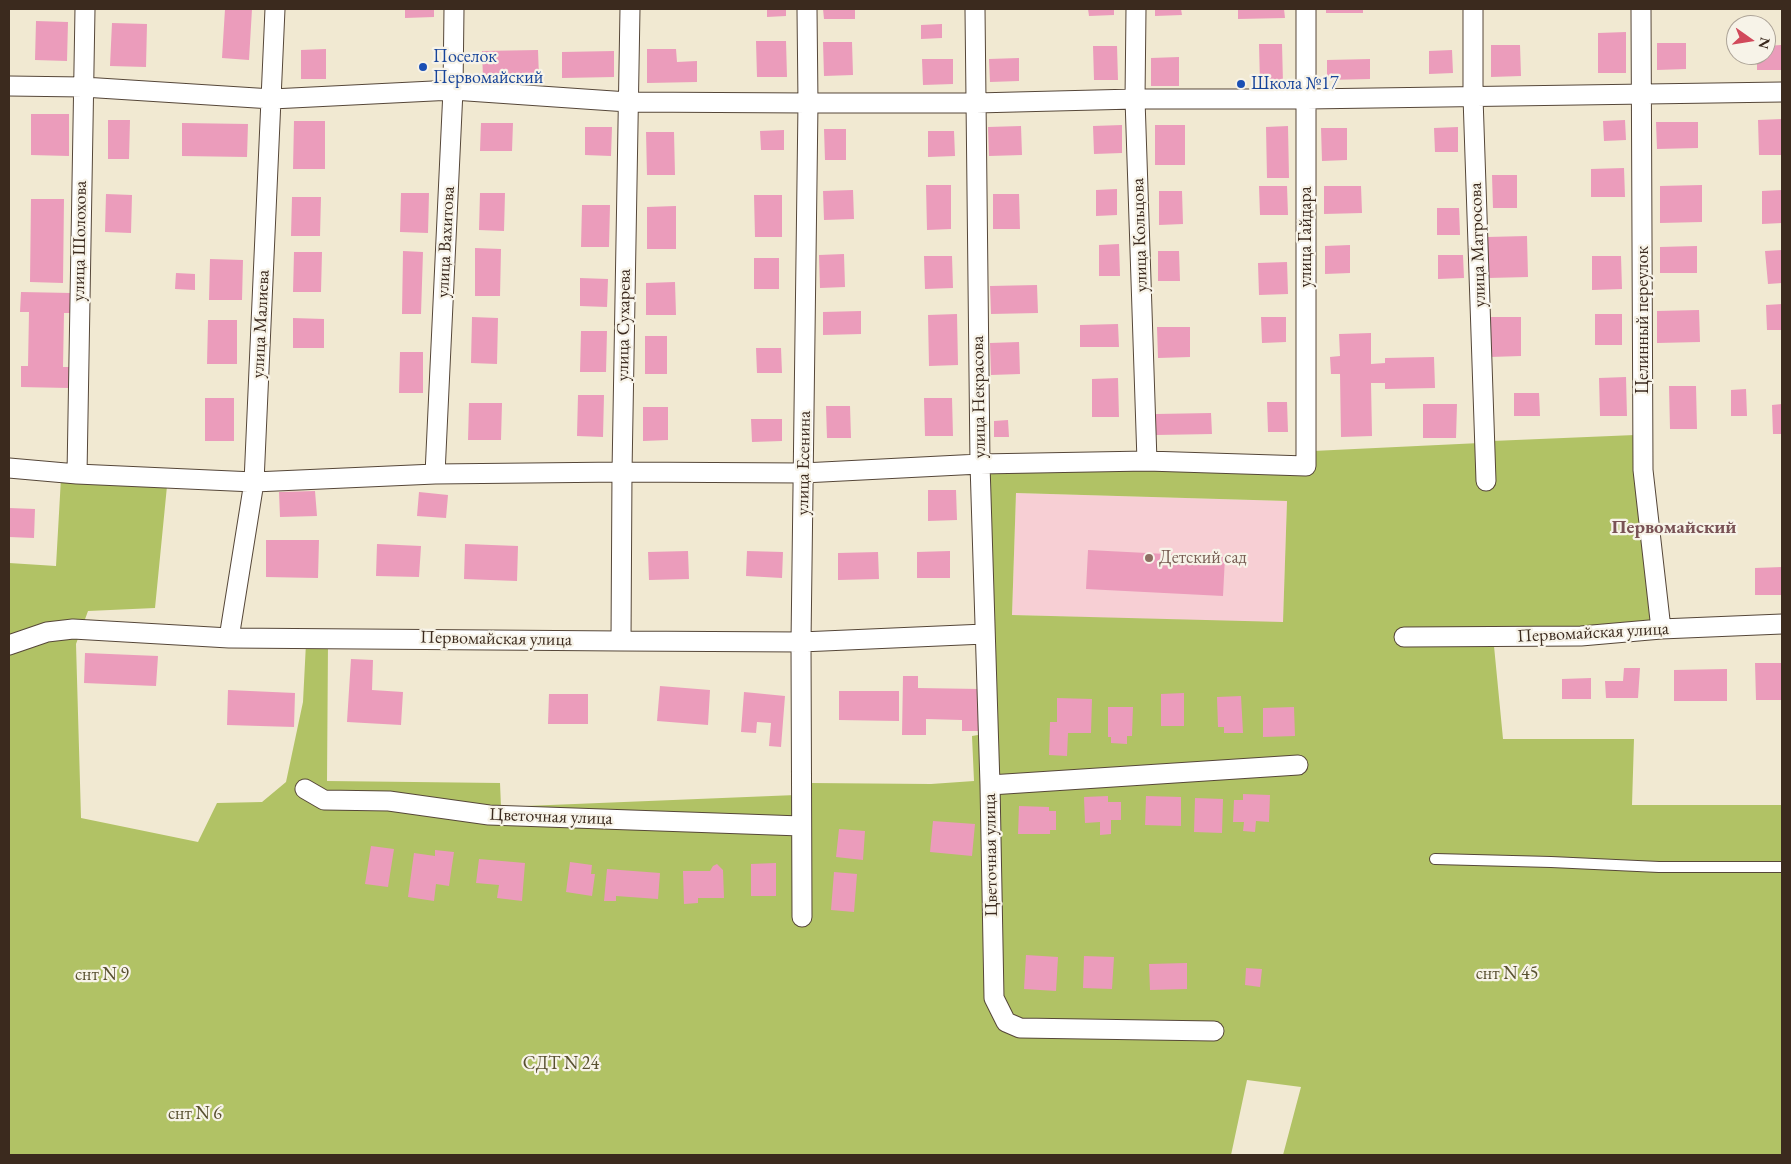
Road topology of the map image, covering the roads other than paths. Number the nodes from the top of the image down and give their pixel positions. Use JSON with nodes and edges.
{"nodes":[{"id":1,"x":84,"y":9,"type":"edge"},
{"id":2,"x":275,"y":9,"type":"edge"},
{"id":3,"x":454,"y":9,"type":"edge"},
{"id":4,"x":630,"y":9,"type":"edge"},
{"id":5,"x":807,"y":9,"type":"edge"},
{"id":6,"x":975,"y":9,"type":"edge"},
{"id":7,"x":1136,"y":9,"type":"edge"},
{"id":8,"x":1306,"y":9,"type":"edge"},
{"id":9,"x":1473,"y":9,"type":"edge"},
{"id":10,"x":1641,"y":9,"type":"edge"},
{"id":11,"x":9,"y":86,"type":"edge"},
{"id":12,"x":83,"y":87,"type":"junction"},
{"id":13,"x":454,"y":90,"type":"junction"},
{"id":14,"x":1782,"y":92,"type":"edge"},
{"id":15,"x":1642,"y":93,"type":"junction"},
{"id":16,"x":1473,"y":97,"type":"junction"},
{"id":17,"x":272,"y":99,"type":"junction"},
{"id":18,"x":1135,"y":99,"type":"junction"},
{"id":19,"x":1306,"y":99,"type":"junction"},
{"id":20,"x":628,"y":102,"type":"junction"},
{"id":21,"x":808,"y":103,"type":"junction"},
{"id":22,"x":976,"y":103,"type":"junction"},
{"id":23,"x":1148,"y":461,"type":"junction"},
{"id":24,"x":980,"y":464,"type":"junction"},
{"id":25,"x":9,"y":468,"type":"edge"},
{"id":26,"x":622,"y":472,"type":"junction"},
{"id":27,"x":803,"y":473,"type":"junction"},
{"id":28,"x":76,"y":474,"type":"junction"},
{"id":29,"x":435,"y":474,"type":"junction"},
{"id":30,"x":1486,"y":480,"type":"dead end"},
{"id":31,"x":254,"y":482,"type":"junction"},
{"id":32,"x":1782,"y":624,"type":"edge"},
{"id":33,"x":1661,"y":629,"type":"junction"},
{"id":34,"x":985,"y":634,"type":"junction"},
{"id":35,"x":1404,"y":637,"type":"dead end"},
{"id":36,"x":229,"y":638,"type":"junction"},
{"id":37,"x":621,"y":641,"type":"junction"},
{"id":38,"x":801,"y":642,"type":"junction"},
{"id":39,"x":9,"y":644,"type":"edge"},
{"id":40,"x":1298,"y":765,"type":"dead end"},
{"id":41,"x":990,"y":785,"type":"junction"},
{"id":42,"x":304,"y":790,"type":"dead end"},
{"id":43,"x":802,"y":826,"type":"junction"},
{"id":44,"x":1435,"y":859,"type":"dead end"},
{"id":45,"x":1782,"y":868,"type":"edge"},
{"id":46,"x":802,"y":916,"type":"dead end"},
{"id":47,"x":1214,"y":1031,"type":"dead end"}],
"edges":[{"from":1,"to":12,"type":"street","name":"улица Шолохова"},
{"from":2,"to":17,"type":"street","name":"улица Малиева"},
{"from":3,"to":13,"type":"street","name":"улица Вахитова"},
{"from":4,"to":20,"type":"street","name":"улица Сухарева"},
{"from":5,"to":21,"type":"street","name":"улица Есенина"},
{"from":6,"to":22,"type":"street","name":"улица Некрасова"},
{"from":7,"to":18,"type":"street","name":"улица Кольцова"},
{"from":8,"to":19,"type":"street","name":"улица Гайдара"},
{"from":9,"to":16,"type":"street","name":"улица Матросова"},
{"from":10,"to":15,"type":"street","name":"Целинный переулок"},
{"from":11,"to":12,"type":"street"},
{"from":12,"to":17,"type":"street"},
{"from":12,"to":28,"type":"street","name":"улица Шолохова"},
{"from":13,"to":17,"type":"street"},
{"from":13,"to":20,"type":"street"},
{"from":13,"to":29,"type":"street","name":"улица Вахитова"},
{"from":14,"to":15,"type":"street"},
{"from":15,"to":16,"type":"street"},
{"from":15,"to":33,"type":"street","name":"Целинный переулок"},
{"from":16,"to":19,"type":"street"},
{"from":16,"to":30,"type":"street","name":"улица Матросова"},
{"from":17,"to":31,"type":"street","name":"улица Малиева"},
{"from":18,"to":19,"type":"street"},
{"from":18,"to":22,"type":"street"},
{"from":18,"to":23,"type":"street","name":"улица Кольцова"},
{"from":19,"to":23,"type":"street","name":"улица Гайдара"},
{"from":20,"to":21,"type":"street"},
{"from":20,"to":26,"type":"street","name":"улица Сухарева"},
{"from":21,"to":22,"type":"street"},
{"from":21,"to":27,"type":"street","name":"улица Есенина"},
{"from":22,"to":24,"type":"street","name":"улица Некрасова"},
{"from":23,"to":24,"type":"street"},
{"from":24,"to":27,"type":"street"},
{"from":24,"to":34,"type":"street","name":"улица Некрасова"},
{"from":25,"to":28,"type":"street"},
{"from":26,"to":27,"type":"street"},
{"from":26,"to":29,"type":"street"},
{"from":26,"to":37,"type":"street","name":"улица Сухарева"},
{"from":27,"to":38,"type":"street","name":"улица Есенина"},
{"from":28,"to":31,"type":"street"},
{"from":29,"to":31,"type":"street"},
{"from":31,"to":36,"type":"street","name":"улица Малиева"},
{"from":32,"to":33,"type":"street","name":"Первомайская улица"},
{"from":33,"to":35,"type":"street","name":"Первомайская улица"},
{"from":34,"to":38,"type":"street","name":"Первомайская улица"},
{"from":34,"to":41,"type":"street","name":"улица Некрасова"},
{"from":36,"to":37,"type":"street","name":"Первомайская улица"},
{"from":36,"to":39,"type":"street","name":"Первомайская улица"},
{"from":37,"to":38,"type":"street","name":"Первомайская улица"},
{"from":38,"to":43,"type":"street","name":"улица Есенина"},
{"from":40,"to":41,"type":"street","name":"Цветочная улица"},
{"from":41,"to":47,"type":"street","name":"Цветочная улица"},
{"from":42,"to":43,"type":"street","name":"Цветочная улица"},
{"from":43,"to":46,"type":"street","name":"улица Есенина"},
{"from":44,"to":45,"type":"lane"}]}
